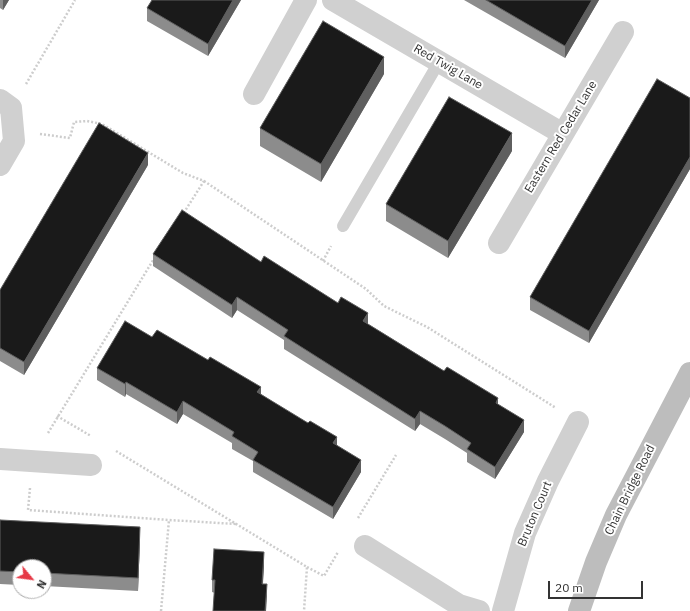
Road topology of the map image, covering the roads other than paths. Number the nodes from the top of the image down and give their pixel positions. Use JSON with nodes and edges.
{"nodes":[{"id":1,"x":306,"y":0,"type":"edge"},
{"id":2,"x":333,"y":0,"type":"edge"},
{"id":3,"x":624,"y":32,"type":"dead end"},
{"id":4,"x":439,"y":62,"type":"junction"},
{"id":5,"x":254,"y":94,"type":"dead end"},
{"id":6,"x":8,"y":113,"type":"edge"},
{"id":7,"x":563,"y":134,"type":"junction"},
{"id":8,"x":0,"y":165,"type":"edge"},
{"id":9,"x":342,"y":226,"type":"dead end"},
{"id":10,"x":499,"y":243,"type":"dead end"},
{"id":11,"x":690,"y":373,"type":"edge"},
{"id":12,"x":578,"y":422,"type":"road end"},
{"id":13,"x":0,"y":459,"type":"edge"},
{"id":14,"x":91,"y":465,"type":"dead end"},
{"id":15,"x":366,"y":546,"type":"dead end"},
{"id":16,"x":479,"y":611,"type":"edge"},
{"id":17,"x":503,"y":611,"type":"edge"},
{"id":18,"x":579,"y":611,"type":"edge"}],
"edges":[{"from":1,"to":5,"type":"street"},
{"from":2,"to":4,"type":"street","name":"Red Twig Lane"},
{"from":3,"to":7,"type":"street","name":"Eastern Red Cedar Lane"},
{"from":4,"to":7,"type":"street","name":"Red Twig Lane"},
{"from":4,"to":9,"type":"lane"},
{"from":6,"to":8,"type":"street"},
{"from":7,"to":10,"type":"street","name":"Eastern Red Cedar Lane"},
{"from":11,"to":18,"type":"main road","name":"Chain Bridge Road"},
{"from":12,"to":17,"type":"street","name":"Bruton Court"},
{"from":13,"to":14,"type":"street"},
{"from":15,"to":16,"type":"street"}]}
